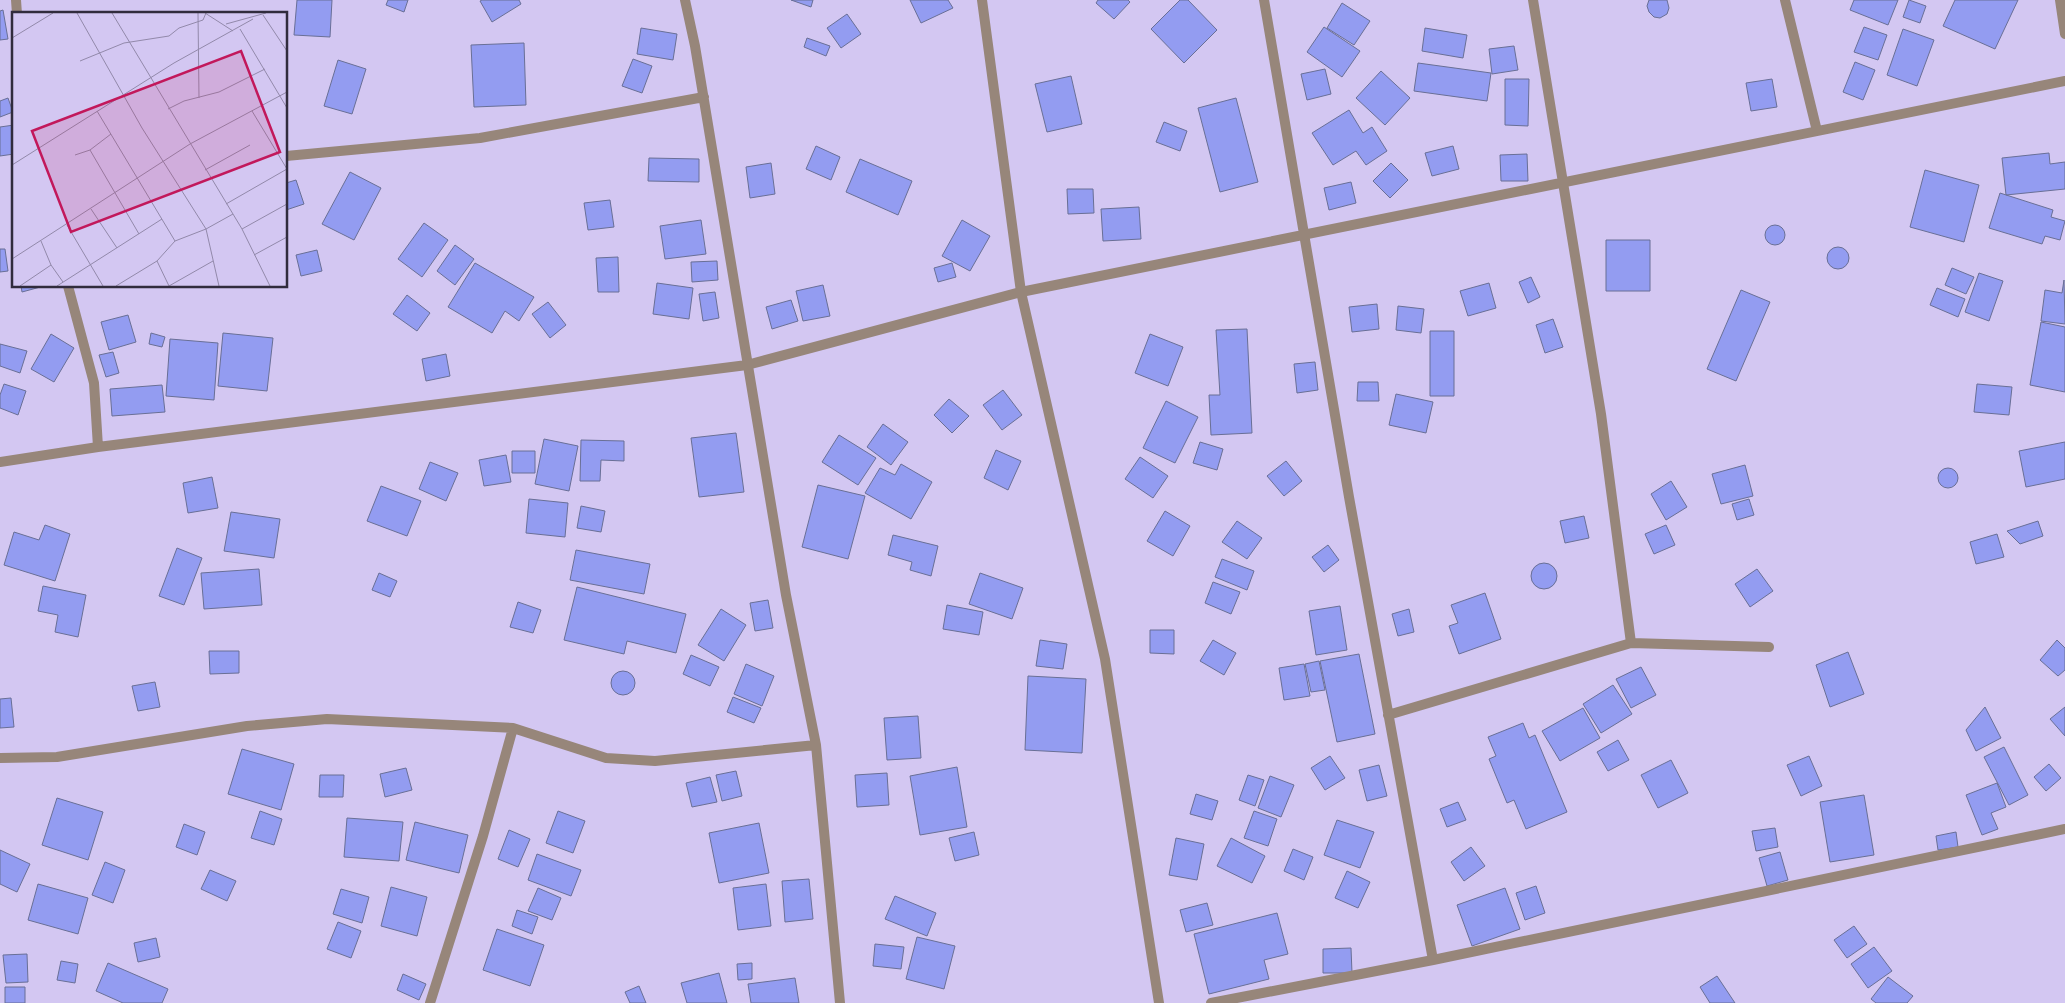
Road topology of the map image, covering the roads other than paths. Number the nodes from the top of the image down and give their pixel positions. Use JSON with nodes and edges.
{"nodes":[{"id":1,"x":685,"y":0,"type":"edge"},
{"id":2,"x":982,"y":0,"type":"edge"},
{"id":3,"x":1264,"y":0,"type":"edge"},
{"id":4,"x":1533,"y":0,"type":"edge"},
{"id":5,"x":1785,"y":0,"type":"edge"},
{"id":6,"x":2060,"y":0,"type":"edge"},
{"id":7,"x":2065,"y":34,"type":"edge"},
{"id":8,"x":2065,"y":81,"type":"edge"},
{"id":9,"x":704,"y":97,"type":"junction"},
{"id":10,"x":1817,"y":131,"type":"junction"},
{"id":11,"x":288,"y":156,"type":"edge"},
{"id":12,"x":1565,"y":182,"type":"junction"},
{"id":13,"x":1305,"y":234,"type":"junction"},
{"id":14,"x":69,"y":288,"type":"edge"},
{"id":15,"x":1021,"y":292,"type":"junction"},
{"id":16,"x":747,"y":365,"type":"junction"},
{"id":17,"x":98,"y":447,"type":"junction"},
{"id":18,"x":0,"y":462,"type":"edge"},
{"id":19,"x":1631,"y":643,"type":"junction"},
{"id":20,"x":1769,"y":647,"type":"dead end"},
{"id":21,"x":1388,"y":715,"type":"junction"},
{"id":22,"x":513,"y":728,"type":"junction"},
{"id":23,"x":816,"y":745,"type":"junction"},
{"id":24,"x":0,"y":758,"type":"edge"},
{"id":25,"x":2065,"y":829,"type":"edge"},
{"id":26,"x":1433,"y":960,"type":"junction"},
{"id":27,"x":430,"y":1003,"type":"edge"},
{"id":28,"x":840,"y":1003,"type":"edge"},
{"id":29,"x":1159,"y":1003,"type":"edge"},
{"id":30,"x":1211,"y":1003,"type":"edge"}],
"edges":[{"from":1,"to":9,"type":"street"},
{"from":2,"to":15,"type":"street"},
{"from":3,"to":13,"type":"street"},
{"from":4,"to":12,"type":"street"},
{"from":5,"to":10,"type":"street"},
{"from":6,"to":7,"type":"street"},
{"from":8,"to":10,"type":"street"},
{"from":9,"to":11,"type":"street"},
{"from":9,"to":16,"type":"street"},
{"from":10,"to":12,"type":"street"},
{"from":12,"to":13,"type":"street"},
{"from":12,"to":19,"type":"street"},
{"from":13,"to":15,"type":"street"},
{"from":13,"to":21,"type":"street"},
{"from":14,"to":17,"type":"street"},
{"from":15,"to":16,"type":"street"},
{"from":15,"to":29,"type":"street"},
{"from":16,"to":17,"type":"street"},
{"from":16,"to":23,"type":"street"},
{"from":17,"to":18,"type":"street"},
{"from":19,"to":20,"type":"street"},
{"from":19,"to":21,"type":"street"},
{"from":21,"to":26,"type":"street"},
{"from":22,"to":23,"type":"street"},
{"from":22,"to":24,"type":"street"},
{"from":22,"to":27,"type":"street"},
{"from":23,"to":28,"type":"street"},
{"from":25,"to":26,"type":"street"},
{"from":26,"to":30,"type":"street"}]}
